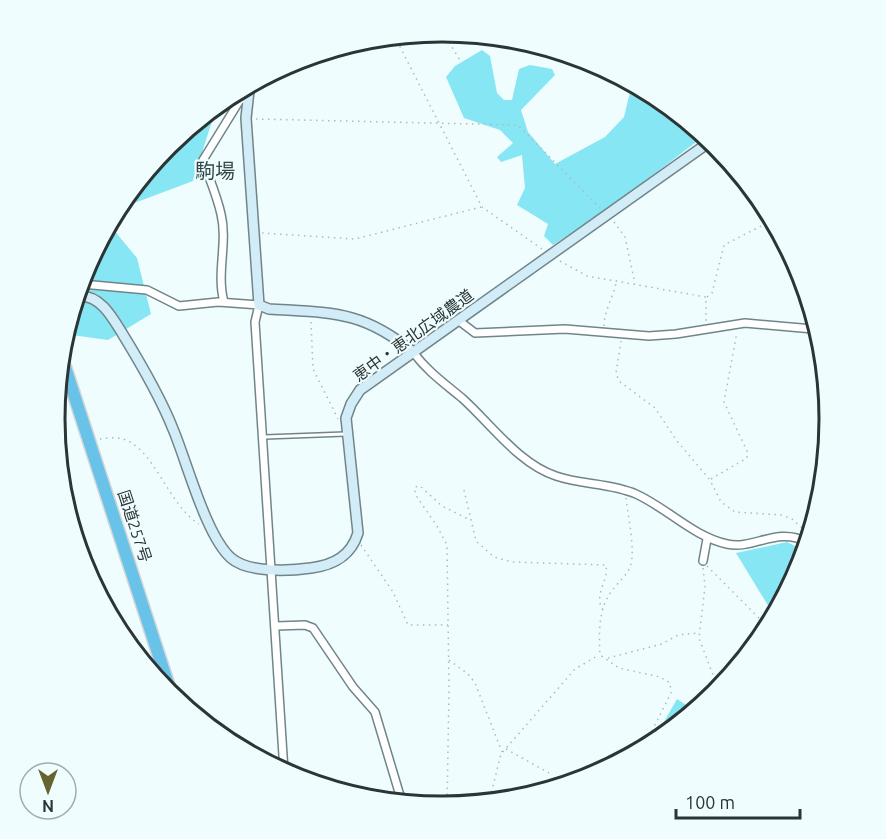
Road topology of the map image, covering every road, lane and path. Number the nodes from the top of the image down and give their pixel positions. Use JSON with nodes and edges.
{"nodes":[{"id":1,"x":449,"y":42,"type":"edge"},
{"id":2,"x":399,"y":45,"type":"edge"},
{"id":3,"x":461,"y":62,"type":"dead end"},
{"id":4,"x":249,"y":96,"type":"edge"},
{"id":5,"x":238,"y":103,"type":"edge"},
{"id":6,"x":246,"y":118,"type":"junction"},
{"id":7,"x":439,"y":123,"type":"junction"},
{"id":8,"x":703,"y":147,"type":"edge"},
{"id":9,"x":482,"y":207,"type":"junction"},
{"id":10,"x":607,"y":216,"type":"junction"},
{"id":11,"x":766,"y":224,"type":"edge"},
{"id":12,"x":254,"y":233,"type":"junction"},
{"id":13,"x":543,"y":249,"type":"dead end"},
{"id":14,"x":560,"y":261,"type":"dead end"},
{"id":15,"x":616,"y":281,"type":"junction"},
{"id":16,"x":634,"y":284,"type":"junction"},
{"id":17,"x":91,"y":285,"type":"edge"},
{"id":18,"x":706,"y":297,"type":"junction"},
{"id":19,"x":86,"y":298,"type":"edge"},
{"id":20,"x":224,"y":302,"type":"junction"},
{"id":21,"x":259,"y":305,"type":"junction"},
{"id":22,"x":311,"y":312,"type":"junction"},
{"id":23,"x":458,"y":320,"type":"junction"},
{"id":24,"x":738,"y":324,"type":"junction"},
{"id":25,"x":706,"y":329,"type":"junction"},
{"id":26,"x":809,"y":329,"type":"edge"},
{"id":27,"x":603,"y":333,"type":"junction"},
{"id":28,"x":622,"y":334,"type":"junction"},
{"id":29,"x":413,"y":352,"type":"junction"},
{"id":30,"x":68,"y":375,"type":"edge"},
{"id":31,"x":346,"y":422,"type":"junction"},
{"id":32,"x":347,"y":434,"type":"junction"},
{"id":33,"x":262,"y":437,"type":"junction"},
{"id":34,"x":90,"y":441,"type":"junction"},
{"id":35,"x":710,"y":480,"type":"junction"},
{"id":36,"x":464,"y":490,"type":"dead end"},
{"id":37,"x":628,"y":491,"type":"junction"},
{"id":38,"x":470,"y":520,"type":"junction"},
{"id":39,"x":211,"y":526,"type":"junction"},
{"id":40,"x":804,"y":529,"type":"edge"},
{"id":41,"x":707,"y":539,"type":"junction"},
{"id":42,"x":801,"y":539,"type":"edge"},
{"id":43,"x":355,"y":542,"type":"junction"},
{"id":44,"x":703,"y":561,"type":"junction"},
{"id":45,"x":270,"y":568,"type":"junction"},
{"id":46,"x":603,"y":611,"type":"junction"},
{"id":47,"x":762,"y":622,"type":"edge"},
{"id":48,"x":449,"y":625,"type":"junction"},
{"id":49,"x":276,"y":626,"type":"junction"},
{"id":50,"x":699,"y":633,"type":"junction"},
{"id":51,"x":600,"y":655,"type":"junction"},
{"id":52,"x":607,"y":658,"type":"junction"},
{"id":53,"x":449,"y":660,"type":"junction"},
{"id":54,"x":157,"y":665,"type":"edge"},
{"id":55,"x":715,"y":681,"type":"edge"},
{"id":56,"x":650,"y":735,"type":"edge"},
{"id":57,"x":506,"y":749,"type":"junction"},
{"id":58,"x":502,"y":753,"type":"junction"},
{"id":59,"x":283,"y":761,"type":"edge"},
{"id":60,"x":549,"y":773,"type":"dead end"},
{"id":61,"x":400,"y":794,"type":"edge"},
{"id":62,"x":491,"y":794,"type":"edge"},
{"id":63,"x":447,"y":797,"type":"edge"}],
"edges":[{"from":1,"to":3,"type":"path"},
{"from":2,"to":7,"type":"path"},
{"from":4,"to":6,"type":"street"},
{"from":5,"to":20,"type":"street"},
{"from":6,"to":7,"type":"path"},
{"from":6,"to":12,"type":"street"},
{"from":7,"to":9,"type":"path"},
{"from":7,"to":10,"type":"path"},
{"from":8,"to":10,"type":"street","name":"恵中・恵北広域農道"},
{"from":9,"to":12,"type":"path"},
{"from":9,"to":13,"type":"path"},
{"from":10,"to":16,"type":"path"},
{"from":10,"to":23,"type":"street","name":"恵中・恵北広域農道"},
{"from":11,"to":18,"type":"path"},
{"from":12,"to":21,"type":"street"},
{"from":14,"to":15,"type":"path"},
{"from":15,"to":16,"type":"path"},
{"from":15,"to":27,"type":"path"},
{"from":16,"to":18,"type":"path"},
{"from":17,"to":20,"type":"street"},
{"from":18,"to":25,"type":"path"},
{"from":19,"to":39,"type":"street"},
{"from":20,"to":21,"type":"street"},
{"from":21,"to":22,"type":"street"},
{"from":21,"to":33,"type":"street"},
{"from":22,"to":29,"type":"street"},
{"from":22,"to":31,"type":"path"},
{"from":23,"to":27,"type":"street"},
{"from":23,"to":29,"type":"street","name":"恵中・恵北広域農道"},
{"from":24,"to":25,"type":"street"},
{"from":24,"to":26,"type":"street"},
{"from":24,"to":35,"type":"path"},
{"from":25,"to":28,"type":"street"},
{"from":27,"to":28,"type":"street"},
{"from":28,"to":35,"type":"path"},
{"from":29,"to":31,"type":"street","name":"恵中・恵北広域農道"},
{"from":29,"to":37,"type":"street"},
{"from":30,"to":34,"type":"highway","name":"国道257号"},
{"from":31,"to":32,"type":"street","name":"恵中・恵北広域農道"},
{"from":32,"to":33,"type":"lane"},
{"from":32,"to":43,"type":"street","name":"恵中・恵北広域農道"},
{"from":33,"to":45,"type":"street"},
{"from":34,"to":39,"type":"path"},
{"from":34,"to":54,"type":"highway","name":"国道257号"},
{"from":35,"to":40,"type":"path"},
{"from":36,"to":38,"type":"path"},
{"from":37,"to":41,"type":"street"},
{"from":37,"to":46,"type":"path"},
{"from":38,"to":46,"type":"path"},
{"from":38,"to":48,"type":"path"},
{"from":39,"to":45,"type":"street"},
{"from":41,"to":42,"type":"street"},
{"from":41,"to":44,"type":"street"},
{"from":43,"to":45,"type":"street"},
{"from":43,"to":48,"type":"path"},
{"from":44,"to":47,"type":"path"},
{"from":44,"to":50,"type":"path"},
{"from":45,"to":49,"type":"street"},
{"from":46,"to":51,"type":"path"},
{"from":48,"to":53,"type":"path"},
{"from":49,"to":59,"type":"street"},
{"from":49,"to":61,"type":"street"},
{"from":50,"to":52,"type":"path"},
{"from":50,"to":55,"type":"path"},
{"from":51,"to":52,"type":"path"},
{"from":51,"to":57,"type":"path"},
{"from":52,"to":56,"type":"path"},
{"from":53,"to":58,"type":"path"},
{"from":53,"to":63,"type":"path"},
{"from":57,"to":58,"type":"path"},
{"from":57,"to":60,"type":"path"},
{"from":58,"to":62,"type":"path"}]}
